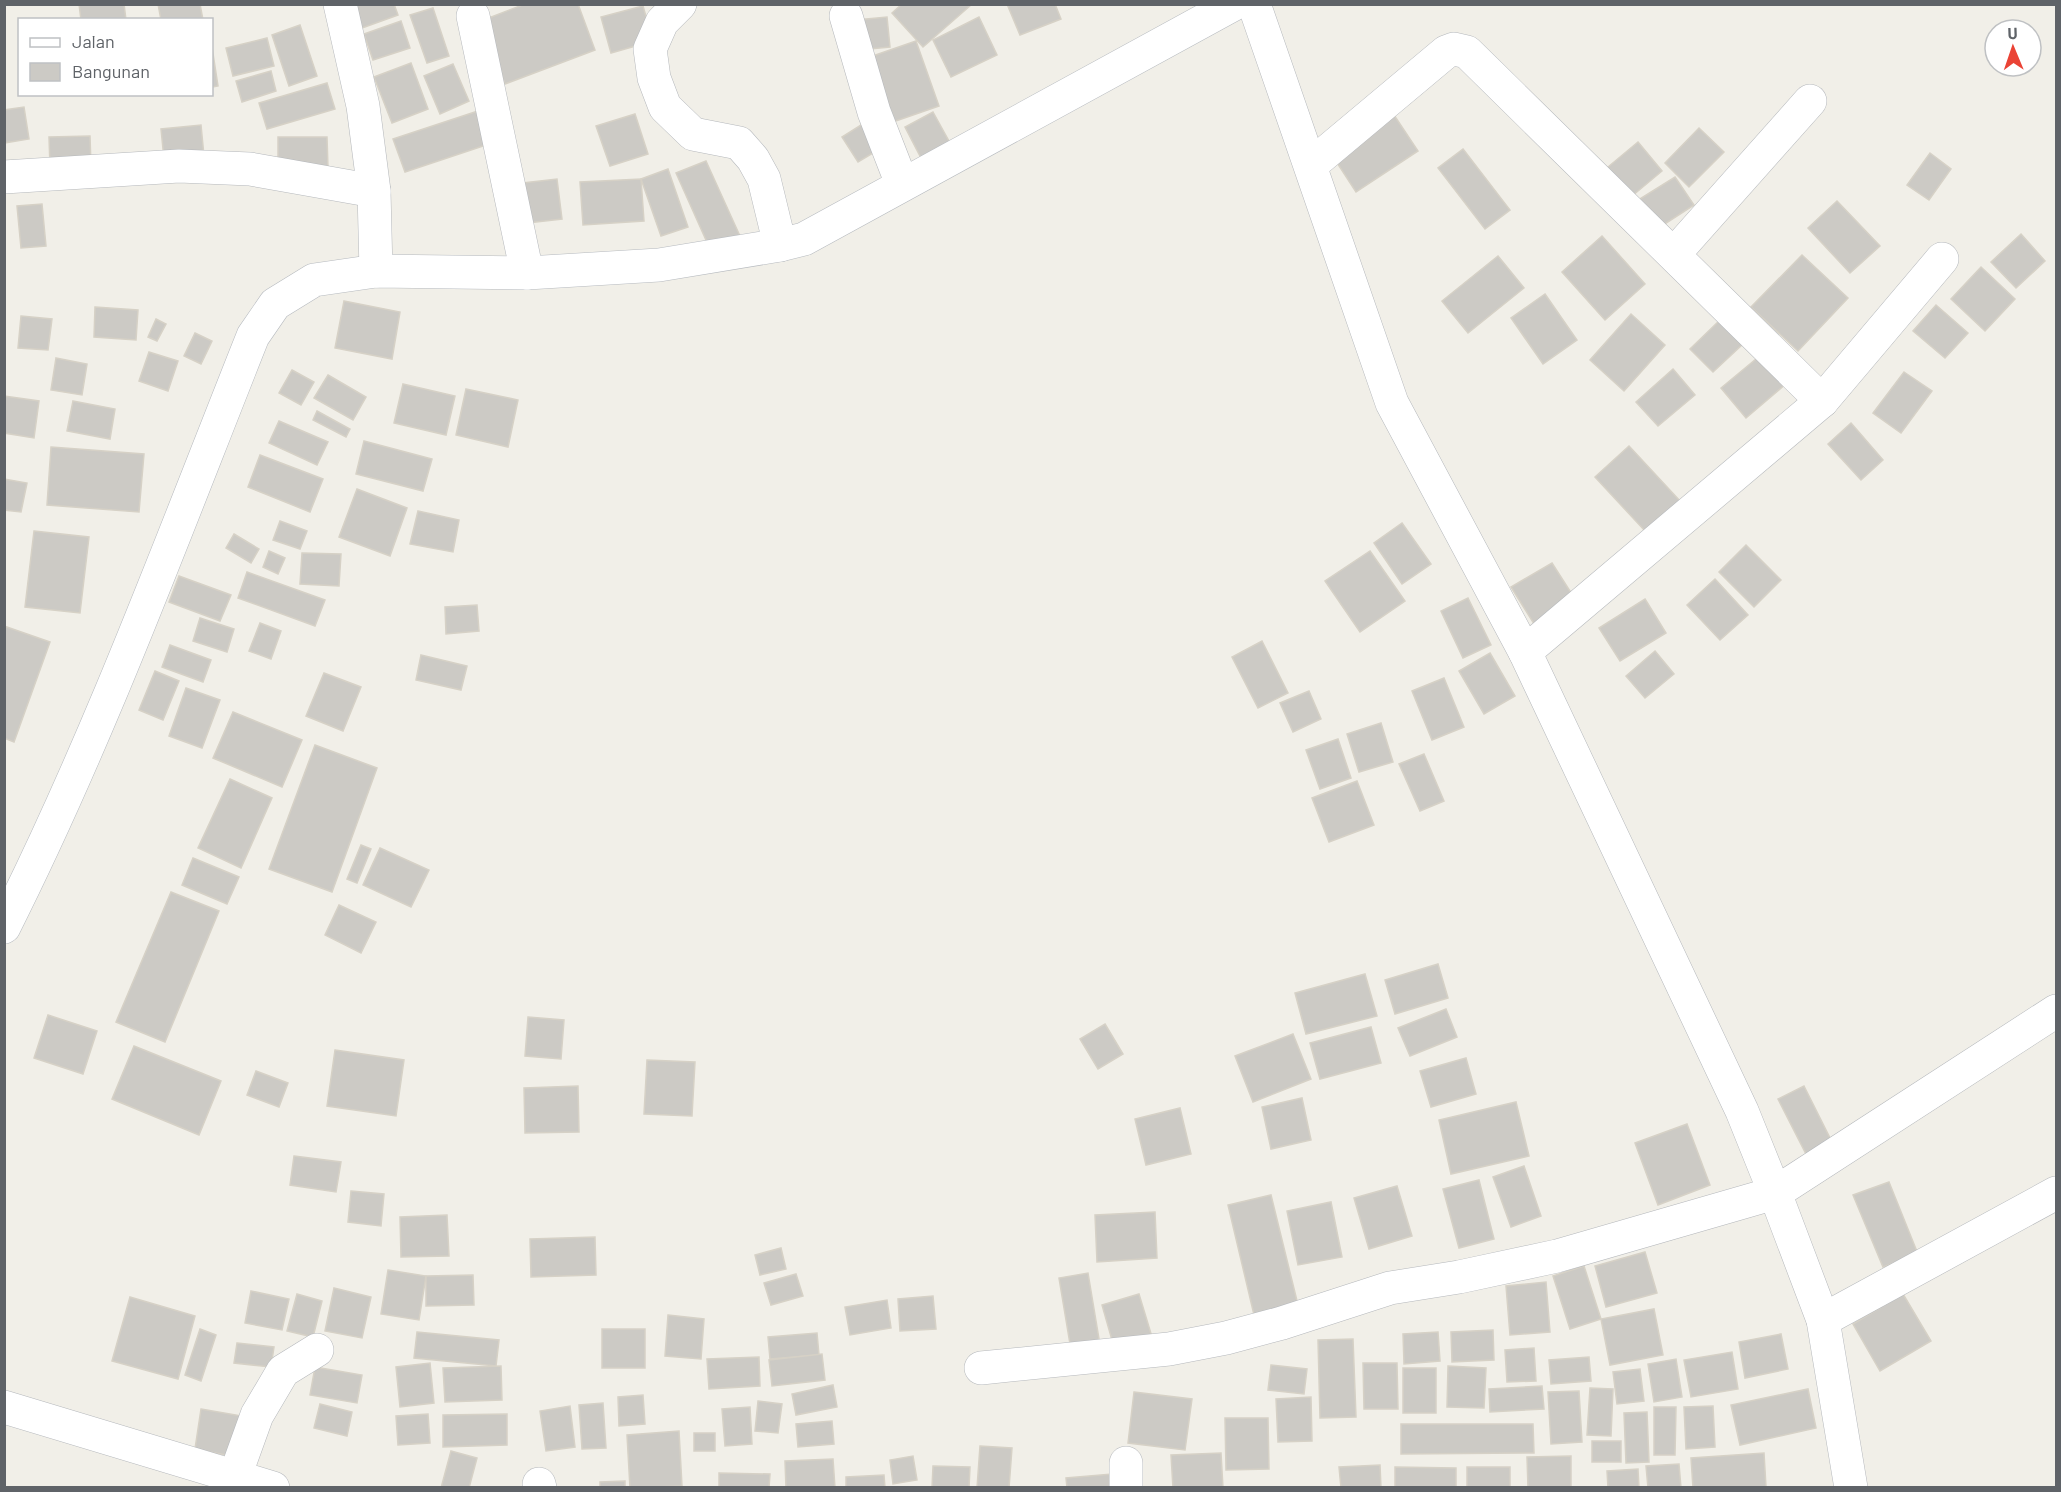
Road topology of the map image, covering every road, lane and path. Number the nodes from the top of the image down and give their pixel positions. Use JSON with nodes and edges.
{"nodes":[{"id":1,"x":340,"y":4,"type":"edge"},
{"id":2,"x":680,"y":4,"type":"edge"},
{"id":3,"x":1234,"y":4,"type":"edge"},
{"id":4,"x":1254,"y":4,"type":"edge"},
{"id":5,"x":473,"y":16,"type":"dead end"},
{"id":6,"x":846,"y":16,"type":"dead end"},
{"id":7,"x":1810,"y":101,"type":"dead end"},
{"id":8,"x":1311,"y":165,"type":"junction"},
{"id":9,"x":4,"y":177,"type":"edge"},
{"id":10,"x":902,"y":184,"type":"junction"},
{"id":11,"x":374,"y":192,"type":"junction"},
{"id":12,"x":780,"y":245,"type":"junction"},
{"id":13,"x":1674,"y":254,"type":"junction"},
{"id":14,"x":1942,"y":258,"type":"dead end"},
{"id":15,"x":376,"y":271,"type":"junction"},
{"id":16,"x":527,"y":273,"type":"junction"},
{"id":17,"x":1822,"y":401,"type":"junction"},
{"id":18,"x":1526,"y":652,"type":"junction"},
{"id":19,"x":4,"y":927,"type":"edge"},
{"id":20,"x":2056,"y":1011,"type":"edge"},
{"id":21,"x":1775,"y":1192,"type":"junction"},
{"id":22,"x":2056,"y":1193,"type":"edge"},
{"id":23,"x":1824,"y":1320,"type":"junction"},
{"id":24,"x":317,"y":1350,"type":"dead end"},
{"id":25,"x":981,"y":1368,"type":"dead end"},
{"id":26,"x":4,"y":1407,"type":"edge"},
{"id":27,"x":235,"y":1476,"type":"junction"},
{"id":28,"x":273,"y":1488,"type":"edge"},
{"id":29,"x":1851,"y":1488,"type":"edge"}],
"edges":[{"from":1,"to":11,"type":"street"},
{"from":2,"to":12,"type":"street"},
{"from":3,"to":10,"type":"street"},
{"from":4,"to":8,"type":"street"},
{"from":5,"to":16,"type":"street"},
{"from":6,"to":10,"type":"street"},
{"from":7,"to":13,"type":"street"},
{"from":8,"to":13,"type":"street"},
{"from":8,"to":18,"type":"street"},
{"from":9,"to":11,"type":"street"},
{"from":10,"to":12,"type":"street"},
{"from":11,"to":15,"type":"street"},
{"from":12,"to":16,"type":"street"},
{"from":13,"to":17,"type":"street"},
{"from":14,"to":17,"type":"street"},
{"from":15,"to":16,"type":"street"},
{"from":15,"to":19,"type":"street"},
{"from":17,"to":18,"type":"street"},
{"from":18,"to":21,"type":"street"},
{"from":20,"to":21,"type":"street"},
{"from":21,"to":23,"type":"street"},
{"from":21,"to":25,"type":"street"},
{"from":22,"to":23,"type":"street"},
{"from":23,"to":29,"type":"street"},
{"from":24,"to":27,"type":"street"},
{"from":26,"to":27,"type":"street"},
{"from":27,"to":28,"type":"street"}]}
